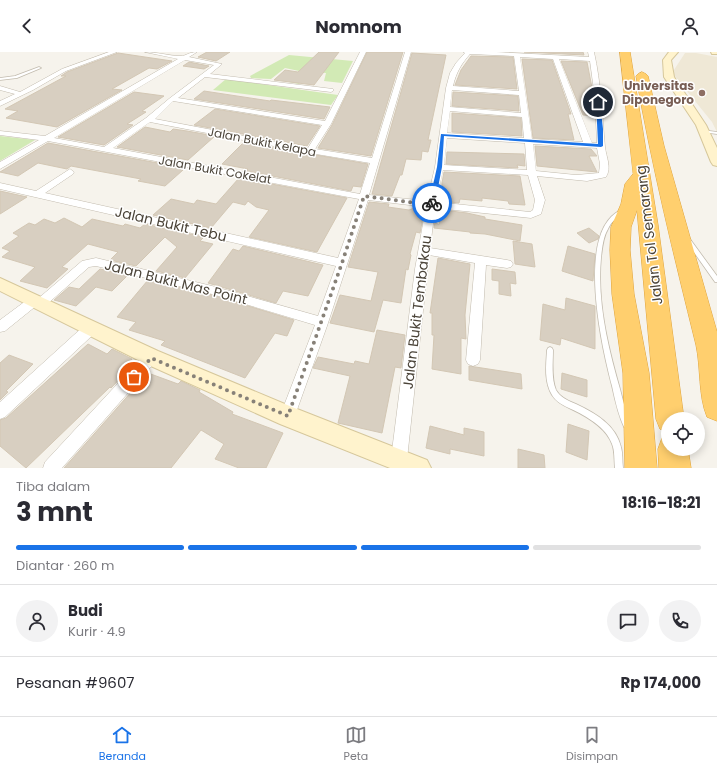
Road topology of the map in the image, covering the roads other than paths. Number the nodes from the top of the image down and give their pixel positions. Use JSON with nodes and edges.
{"nodes":[{"id":1,"x":114,"y":52,"type":"edge"},
{"id":2,"x":148,"y":52,"type":"edge"},
{"id":3,"x":194,"y":52,"type":"edge"},
{"id":4,"x":363,"y":52,"type":"edge"},
{"id":5,"x":408,"y":52,"type":"edge"},
{"id":6,"x":466,"y":52,"type":"edge"},
{"id":7,"x":469,"y":52,"type":"edge"},
{"id":8,"x":626,"y":52,"type":"edge"},
{"id":9,"x":636,"y":52,"type":"edge"},
{"id":10,"x":674,"y":52,"type":"edge"},
{"id":11,"x":517,"y":55,"type":"junction"},
{"id":12,"x":591,"y":55,"type":"edge"},
{"id":13,"x":555,"y":57,"type":"junction"},
{"id":14,"x":183,"y":58,"type":"junction"},
{"id":15,"x":40,"y":68,"type":"dead end"},
{"id":16,"x":204,"y":75,"type":"junction"},
{"id":17,"x":0,"y":79,"type":"edge"},
{"id":18,"x":0,"y":88,"type":"edge"},
{"id":19,"x":449,"y":88,"type":"junction"},
{"id":20,"x":331,"y":90,"type":"dead end"},
{"id":21,"x":522,"y":93,"type":"junction"},
{"id":22,"x":21,"y":94,"type":"junction"},
{"id":23,"x":172,"y":99,"type":"junction"},
{"id":24,"x":0,"y":104,"type":"edge"},
{"id":25,"x":446,"y":109,"type":"junction"},
{"id":26,"x":524,"y":115,"type":"junction"},
{"id":27,"x":149,"y":120,"type":"junction"},
{"id":28,"x":327,"y":124,"type":"junction"},
{"id":29,"x":703,"y":131,"type":"junction"},
{"id":30,"x":0,"y":133,"type":"edge"},
{"id":31,"x":717,"y":133,"type":"edge"},
{"id":32,"x":442,"y":135,"type":"junction"},
{"id":33,"x":49,"y":138,"type":"junction"},
{"id":34,"x":529,"y":141,"type":"junction"},
{"id":35,"x":588,"y":144,"type":"junction"},
{"id":36,"x":601,"y":146,"type":"junction"},
{"id":37,"x":105,"y":150,"type":"junction"},
{"id":38,"x":310,"y":151,"type":"junction"},
{"id":39,"x":376,"y":161,"type":"junction"},
{"id":40,"x":717,"y":162,"type":"edge"},
{"id":41,"x":0,"y":166,"type":"edge"},
{"id":42,"x":439,"y":167,"type":"junction"},
{"id":43,"x":70,"y":172,"type":"dead end"},
{"id":44,"x":532,"y":173,"type":"junction"},
{"id":45,"x":642,"y":173,"type":"junction"},
{"id":46,"x":0,"y":186,"type":"edge"},
{"id":47,"x":38,"y":194,"type":"junction"},
{"id":48,"x":364,"y":196,"type":"junction"},
{"id":49,"x":431,"y":205,"type":"junction"},
{"id":50,"x":677,"y":226,"type":"junction"},
{"id":51,"x":424,"y":251,"type":"junction"},
{"id":52,"x":481,"y":260,"type":"junction"},
{"id":53,"x":342,"y":263,"type":"junction"},
{"id":54,"x":507,"y":264,"type":"dead end"},
{"id":55,"x":717,"y":280,"type":"edge"},
{"id":56,"x":0,"y":284,"type":"edge"},
{"id":57,"x":38,"y":302,"type":"junction"},
{"id":58,"x":322,"y":322,"type":"junction"},
{"id":59,"x":0,"y":327,"type":"edge"},
{"id":60,"x":90,"y":328,"type":"junction"},
{"id":61,"x":550,"y":350,"type":"dead end"},
{"id":62,"x":151,"y":358,"type":"junction"},
{"id":63,"x":473,"y":360,"type":"dead end"},
{"id":64,"x":717,"y":406,"type":"edge"},
{"id":65,"x":0,"y":412,"type":"edge"},
{"id":66,"x":669,"y":412,"type":"edge"},
{"id":67,"x":288,"y":416,"type":"junction"},
{"id":68,"x":674,"y":456,"type":"edge"},
{"id":69,"x":399,"y":459,"type":"junction"},
{"id":70,"x":636,"y":464,"type":"edge"},
{"id":71,"x":51,"y":468,"type":"edge"},
{"id":72,"x":419,"y":468,"type":"edge"},
{"id":73,"x":675,"y":468,"type":"edge"}],
"edges":[{"from":1,"to":22,"type":"street"},
{"from":2,"to":14,"type":"street"},
{"from":3,"to":14,"type":"street"},
{"from":4,"to":28,"type":"street"},
{"from":5,"to":39,"type":"street"},
{"from":6,"to":7,"type":"street"},
{"from":7,"to":11,"type":"street"},
{"from":7,"to":19,"type":"street","name":"Jalan Bukit Tembakau"},
{"from":8,"to":45,"type":"highway","name":"Jalan Tol Semarang"},
{"from":9,"to":50,"type":"highway","name":"Jalan Tol Semarang"},
{"from":10,"to":29,"type":"street"},
{"from":11,"to":13,"type":"street"},
{"from":11,"to":21,"type":"street"},
{"from":12,"to":13,"type":"street"},
{"from":12,"to":36,"type":"street"},
{"from":13,"to":35,"type":"street"},
{"from":14,"to":16,"type":"street"},
{"from":14,"to":33,"type":"street"},
{"from":15,"to":17,"type":"lane"},
{"from":16,"to":20,"type":"street"},
{"from":16,"to":23,"type":"street"},
{"from":18,"to":22,"type":"street"},
{"from":19,"to":21,"type":"street"},
{"from":19,"to":25,"type":"street","name":"Jalan Bukit Tembakau"},
{"from":21,"to":26,"type":"street"},
{"from":22,"to":24,"type":"street"},
{"from":23,"to":27,"type":"street"},
{"from":23,"to":28,"type":"street"},
{"from":25,"to":26,"type":"street"},
{"from":25,"to":32,"type":"street","name":"Jalan Bukit Tembakau"},
{"from":26,"to":34,"type":"street"},
{"from":27,"to":37,"type":"street"},
{"from":27,"to":38,"type":"street","name":"Jalan Bukit Kelapa"},
{"from":28,"to":38,"type":"street"},
{"from":29,"to":31,"type":"lane"},
{"from":29,"to":40,"type":"street"},
{"from":30,"to":33,"type":"street","name":"Jalan Bukit Cokelat"},
{"from":32,"to":34,"type":"street"},
{"from":32,"to":42,"type":"street","name":"Jalan Bukit Tembakau"},
{"from":33,"to":37,"type":"street","name":"Jalan Bukit Cokelat"},
{"from":33,"to":41,"type":"street"},
{"from":34,"to":35,"type":"street"},
{"from":34,"to":44,"type":"street"},
{"from":35,"to":36,"type":"street"},
{"from":36,"to":44,"type":"street"},
{"from":37,"to":48,"type":"street","name":"Jalan Bukit Cokelat"},
{"from":38,"to":39,"type":"street","name":"Jalan Bukit Kelapa"},
{"from":39,"to":48,"type":"street"},
{"from":42,"to":44,"type":"street"},
{"from":42,"to":49,"type":"street","name":"Jalan Bukit Tembakau"},
{"from":43,"to":47,"type":"street"},
{"from":44,"to":49,"type":"street","name":"Jalan Bukit Cokelat"},
{"from":45,"to":66,"type":"highway","name":"Jalan Tol Semarang"},
{"from":45,"to":70,"type":"highway"},
{"from":46,"to":47,"type":"street","name":"Jalan Bukit Tebu"},
{"from":47,"to":53,"type":"street","name":"Jalan Bukit Tebu"},
{"from":48,"to":49,"type":"street","name":"Jalan Bukit Cokelat"},
{"from":48,"to":53,"type":"street"},
{"from":49,"to":51,"type":"street","name":"Jalan Bukit Tembakau"},
{"from":50,"to":55,"type":"lane"},
{"from":50,"to":64,"type":"highway","name":"Jalan Tol Semarang"},
{"from":51,"to":52,"type":"street"},
{"from":51,"to":69,"type":"street","name":"Jalan Bukit Tembakau"},
{"from":52,"to":54,"type":"street"},
{"from":52,"to":63,"type":"street"},
{"from":53,"to":58,"type":"street"},
{"from":56,"to":57,"type":"street"},
{"from":57,"to":58,"type":"street","name":"Jalan Bukit Mas Point"},
{"from":57,"to":59,"type":"street","name":"Jalan Bukit Mas Point"},
{"from":57,"to":60,"type":"street"},
{"from":58,"to":67,"type":"street"},
{"from":60,"to":62,"type":"street"},
{"from":60,"to":65,"type":"street"},
{"from":61,"to":70,"type":"lane"},
{"from":62,"to":67,"type":"street"},
{"from":62,"to":71,"type":"street"},
{"from":67,"to":69,"type":"street"},
{"from":68,"to":73,"type":"highway"},
{"from":69,"to":72,"type":"street"}]}
